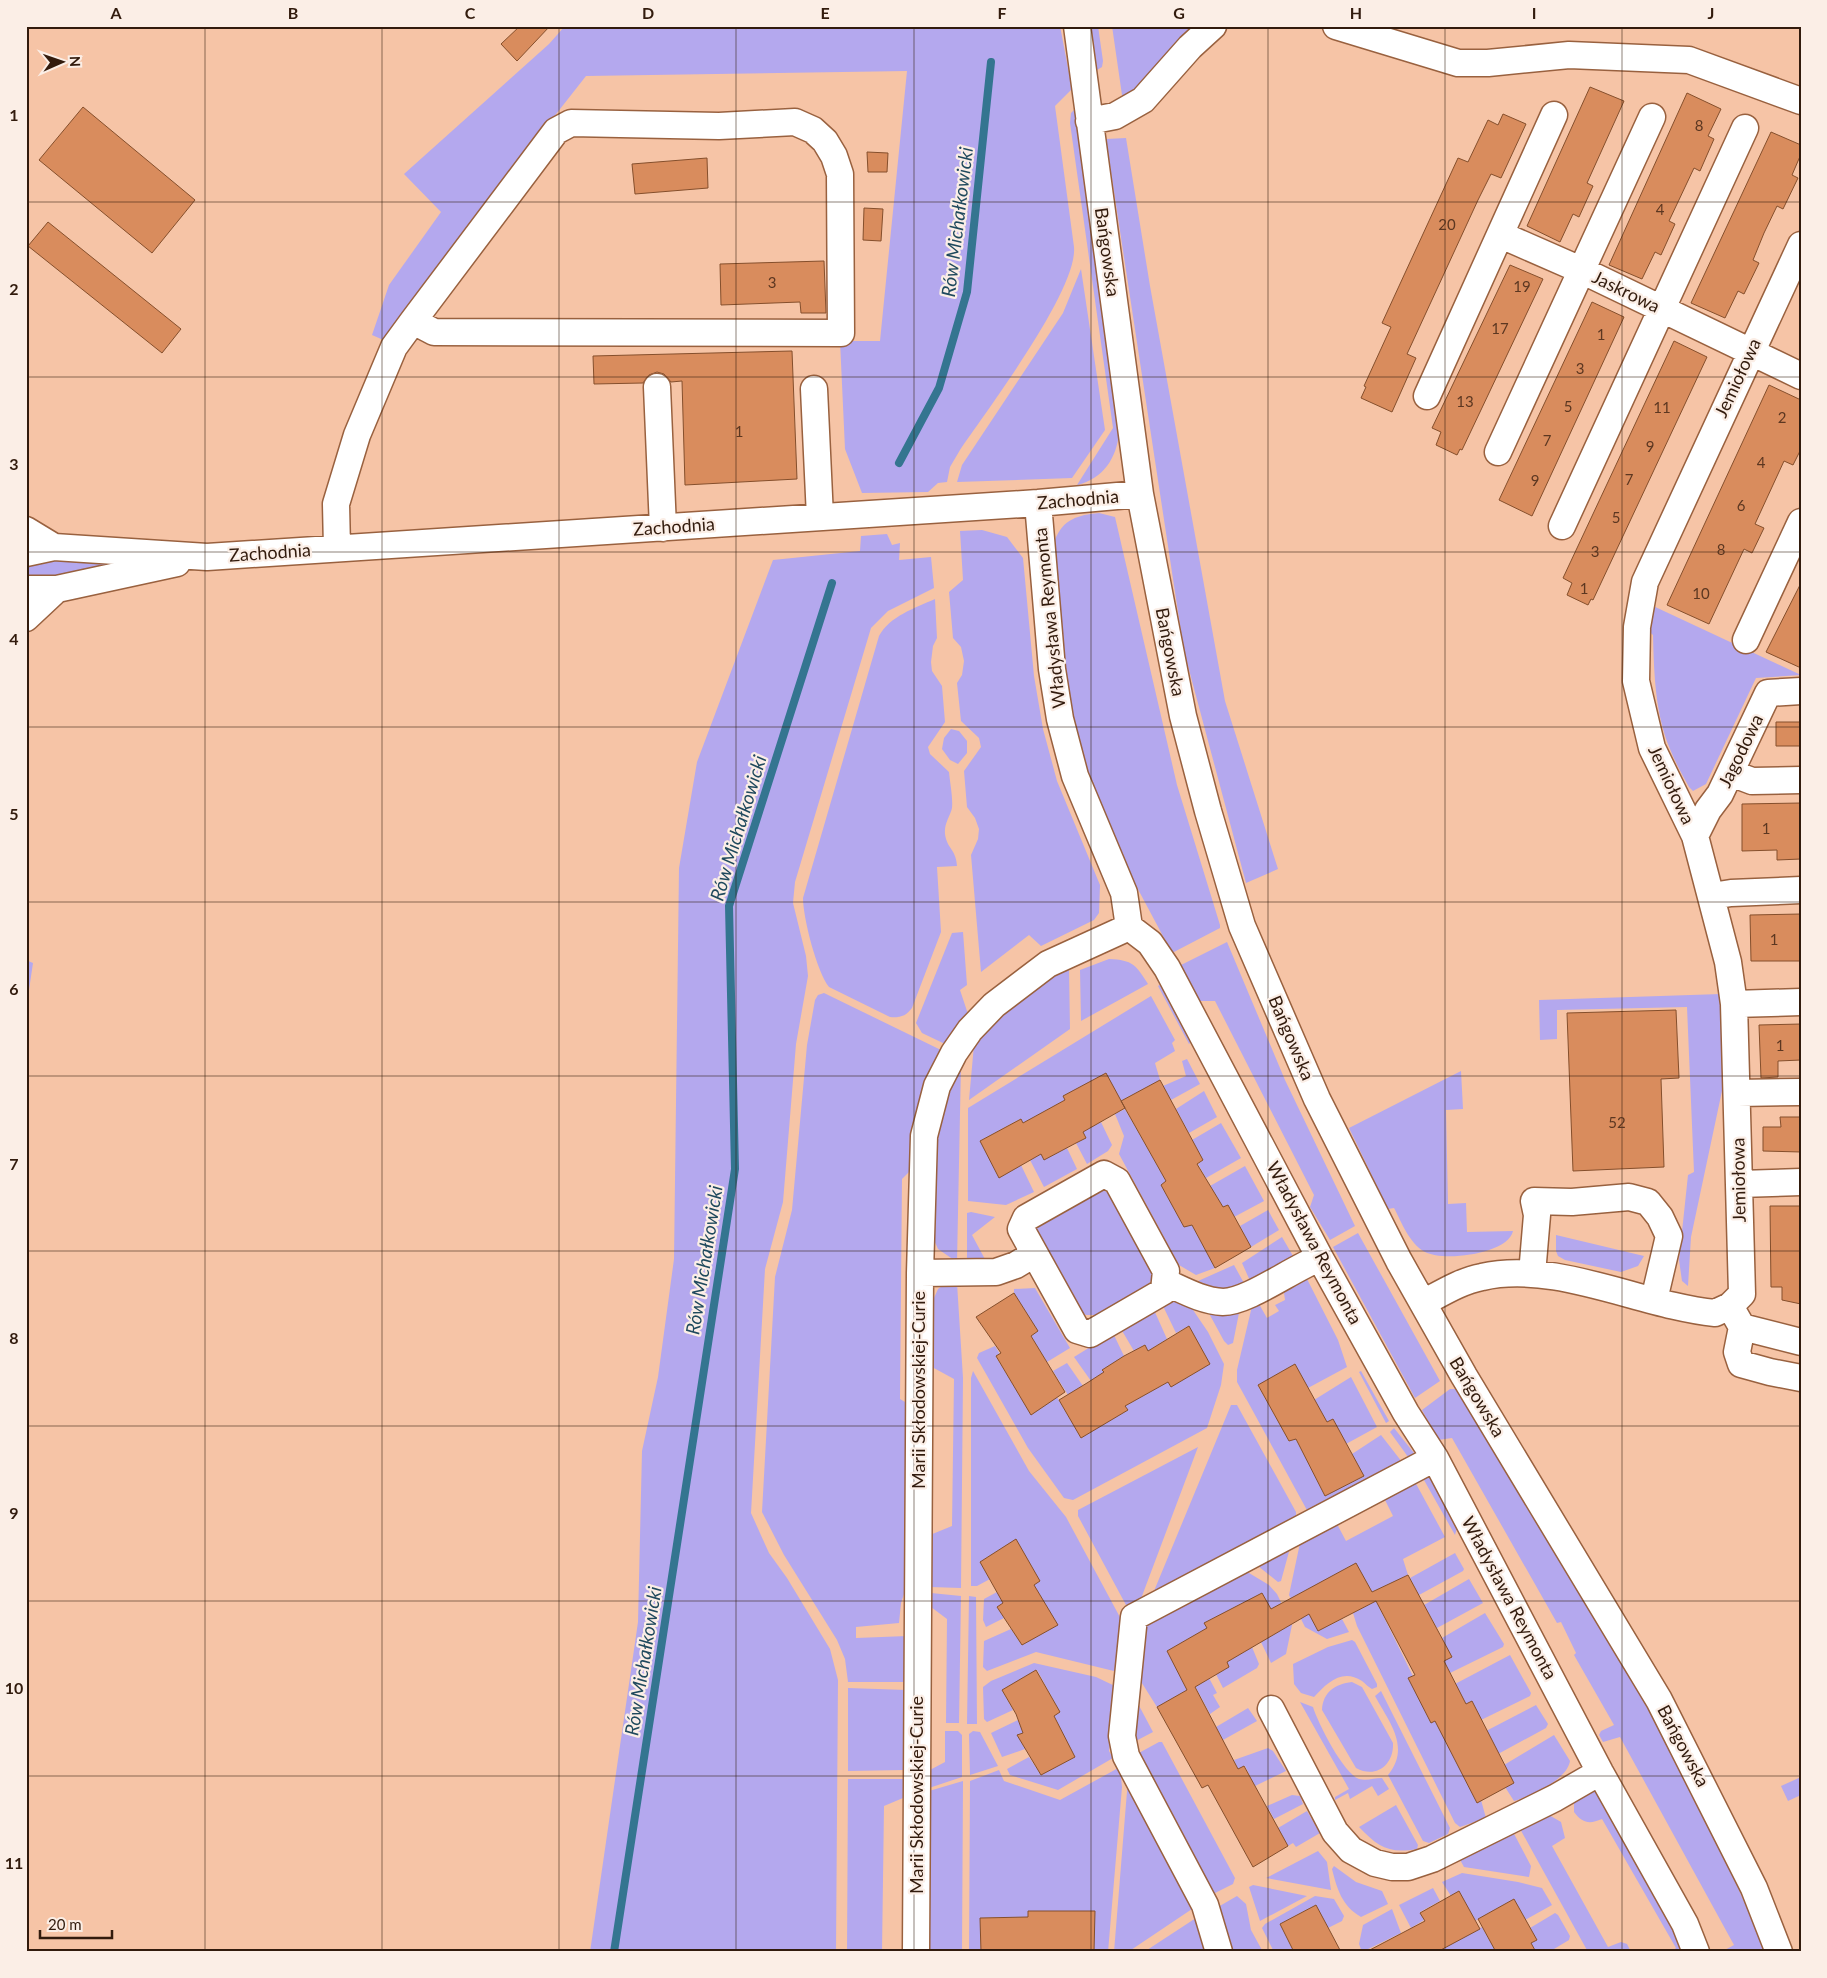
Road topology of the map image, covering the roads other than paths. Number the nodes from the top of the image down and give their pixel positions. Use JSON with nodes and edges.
{"nodes":[{"id":1,"x":1077,"y":26,"type":"edge"},
{"id":2,"x":1213,"y":26,"type":"edge"},
{"id":3,"x":1336,"y":26,"type":"edge"},
{"id":4,"x":1801,"y":101,"type":"edge"},
{"id":5,"x":1554,"y":115,"type":"dead end"},
{"id":6,"x":1652,"y":118,"type":"dead end"},
{"id":7,"x":1089,"y":121,"type":"junction"},
{"id":8,"x":1745,"y":128,"type":"dead end"},
{"id":9,"x":1501,"y":235,"type":"junction"},
{"id":10,"x":1801,"y":245,"type":"edge"},
{"id":11,"x":1581,"y":270,"type":"junction"},
{"id":12,"x":1662,"y":310,"type":"junction"},
{"id":13,"x":413,"y":321,"type":"junction"},
{"id":14,"x":1750,"y":353,"type":"junction"},
{"id":15,"x":1801,"y":376,"type":"edge"},
{"id":16,"x":657,"y":388,"type":"dead end"},
{"id":17,"x":814,"y":390,"type":"dead end"},
{"id":18,"x":1427,"y":396,"type":"dead end"},
{"id":19,"x":1498,"y":452,"type":"dead end"},
{"id":20,"x":1140,"y":494,"type":"junction"},
{"id":21,"x":1038,"y":503,"type":"junction"},
{"id":22,"x":820,"y":517,"type":"junction"},
{"id":23,"x":1801,"y":522,"type":"edge"},
{"id":24,"x":1562,"y":526,"type":"dead end"},
{"id":25,"x":663,"y":528,"type":"junction"},
{"id":26,"x":26,"y":530,"type":"edge"},
{"id":27,"x":54,"y":547,"type":"junction"},
{"id":28,"x":337,"y":548,"type":"junction"},
{"id":29,"x":26,"y":552,"type":"edge"},
{"id":30,"x":207,"y":556,"type":"junction"},
{"id":31,"x":26,"y":589,"type":"edge"},
{"id":32,"x":57,"y":589,"type":"junction"},
{"id":33,"x":26,"y":618,"type":"edge"},
{"id":34,"x":1746,"y":640,"type":"dead end"},
{"id":35,"x":1801,"y":691,"type":"edge"},
{"id":36,"x":1731,"y":773,"type":"junction"},
{"id":37,"x":1801,"y":780,"type":"edge"},
{"id":38,"x":1695,"y":836,"type":"junction"},
{"id":39,"x":1801,"y":890,"type":"edge"},
{"id":40,"x":1712,"y":896,"type":"junction"},
{"id":41,"x":1129,"y":927,"type":"junction"},
{"id":42,"x":1801,"y":1002,"type":"edge"},
{"id":43,"x":1734,"y":1004,"type":"junction"},
{"id":44,"x":1801,"y":1092,"type":"edge"},
{"id":45,"x":1738,"y":1093,"type":"junction"},
{"id":46,"x":1801,"y":1182,"type":"edge"},
{"id":47,"x":1740,"y":1184,"type":"junction"},
{"id":48,"x":1034,"y":1254,"type":"junction"},
{"id":49,"x":1320,"y":1258,"type":"junction"},
{"id":50,"x":920,"y":1273,"type":"junction"},
{"id":51,"x":1532,"y":1274,"type":"junction"},
{"id":52,"x":1165,"y":1282,"type":"junction"},
{"id":53,"x":1654,"y":1300,"type":"junction"},
{"id":54,"x":1423,"y":1303,"type":"junction"},
{"id":55,"x":1729,"y":1315,"type":"junction"},
{"id":56,"x":1801,"y":1342,"type":"edge"},
{"id":57,"x":1801,"y":1378,"type":"edge"},
{"id":58,"x":1435,"y":1458,"type":"junction"},
{"id":59,"x":1271,"y":1708,"type":"dead end"},
{"id":60,"x":1600,"y":1772,"type":"junction"},
{"id":61,"x":916,"y":1952,"type":"edge"},
{"id":62,"x":1220,"y":1952,"type":"edge"},
{"id":63,"x":1696,"y":1952,"type":"edge"},
{"id":64,"x":1779,"y":1952,"type":"edge"}],
"edges":[{"from":1,"to":7,"type":"street","name":"Bańgowska"},
{"from":2,"to":7,"type":"street"},
{"from":3,"to":4,"type":"street"},
{"from":5,"to":9,"type":"street"},
{"from":6,"to":11,"type":"street"},
{"from":7,"to":20,"type":"street","name":"Bańgowska"},
{"from":8,"to":12,"type":"street"},
{"from":9,"to":11,"type":"street","name":"Jaskrowa"},
{"from":9,"to":18,"type":"street"},
{"from":10,"to":14,"type":"street","name":"Jemiołowa"},
{"from":11,"to":12,"type":"street","name":"Jaskrowa"},
{"from":11,"to":19,"type":"street"},
{"from":12,"to":14,"type":"street","name":"Jaskrowa"},
{"from":12,"to":24,"type":"street"},
{"from":13,"to":13,"type":"street"},
{"from":13,"to":28,"type":"street"},
{"from":14,"to":15,"type":"street","name":"Jaskrowa"},
{"from":14,"to":38,"type":"street","name":"Jemiołowa"},
{"from":16,"to":25,"type":"street"},
{"from":17,"to":22,"type":"street"},
{"from":20,"to":21,"type":"street","name":"Zachodnia"},
{"from":20,"to":54,"type":"street","name":"Bańgowska"},
{"from":21,"to":22,"type":"street","name":"Zachodnia"},
{"from":21,"to":41,"type":"street","name":"Władysława Reymonta"},
{"from":22,"to":25,"type":"street","name":"Zachodnia"},
{"from":23,"to":34,"type":"street"},
{"from":25,"to":28,"type":"street","name":"Zachodnia"},
{"from":26,"to":27,"type":"street","name":"Zachodnia"},
{"from":27,"to":29,"type":"street","name":"Zachodnia"},
{"from":27,"to":30,"type":"street","name":"Zachodnia"},
{"from":28,"to":30,"type":"street","name":"Zachodnia"},
{"from":30,"to":32,"type":"street","name":"Zachodnia"},
{"from":31,"to":32,"type":"street","name":"Zachodnia"},
{"from":32,"to":33,"type":"street"},
{"from":35,"to":36,"type":"street","name":"Jagodowa"},
{"from":36,"to":37,"type":"street"},
{"from":36,"to":38,"type":"street","name":"Jagodowa"},
{"from":38,"to":40,"type":"street","name":"Jemiołowa"},
{"from":39,"to":40,"type":"street"},
{"from":40,"to":43,"type":"street","name":"Jemiołowa"},
{"from":41,"to":49,"type":"street","name":"Władysława Reymonta"},
{"from":41,"to":50,"type":"street","name":"Marii Skłodowskiej-Curie"},
{"from":42,"to":43,"type":"street"},
{"from":43,"to":45,"type":"street","name":"Jemiołowa"},
{"from":44,"to":45,"type":"street"},
{"from":45,"to":47,"type":"street","name":"Jemiołowa"},
{"from":46,"to":47,"type":"street"},
{"from":47,"to":55,"type":"street","name":"Jemiołowa"},
{"from":48,"to":50,"type":"street"},
{"from":48,"to":52,"type":"street"},
{"from":48,"to":52,"type":"street"},
{"from":49,"to":52,"type":"street"},
{"from":49,"to":58,"type":"street","name":"Władysława Reymonta"},
{"from":50,"to":61,"type":"street","name":"Marii Skłodowskiej-Curie"},
{"from":51,"to":53,"type":"street"},
{"from":51,"to":53,"type":"street"},
{"from":51,"to":54,"type":"street"},
{"from":53,"to":55,"type":"street"},
{"from":54,"to":64,"type":"street","name":"Bańgowska"},
{"from":55,"to":56,"type":"street"},
{"from":55,"to":57,"type":"street","name":"Jemiołowa"},
{"from":58,"to":60,"type":"street","name":"Władysława Reymonta"},
{"from":58,"to":62,"type":"street"},
{"from":59,"to":60,"type":"street"},
{"from":60,"to":63,"type":"street","name":"Władysława Reymonta"}]}
